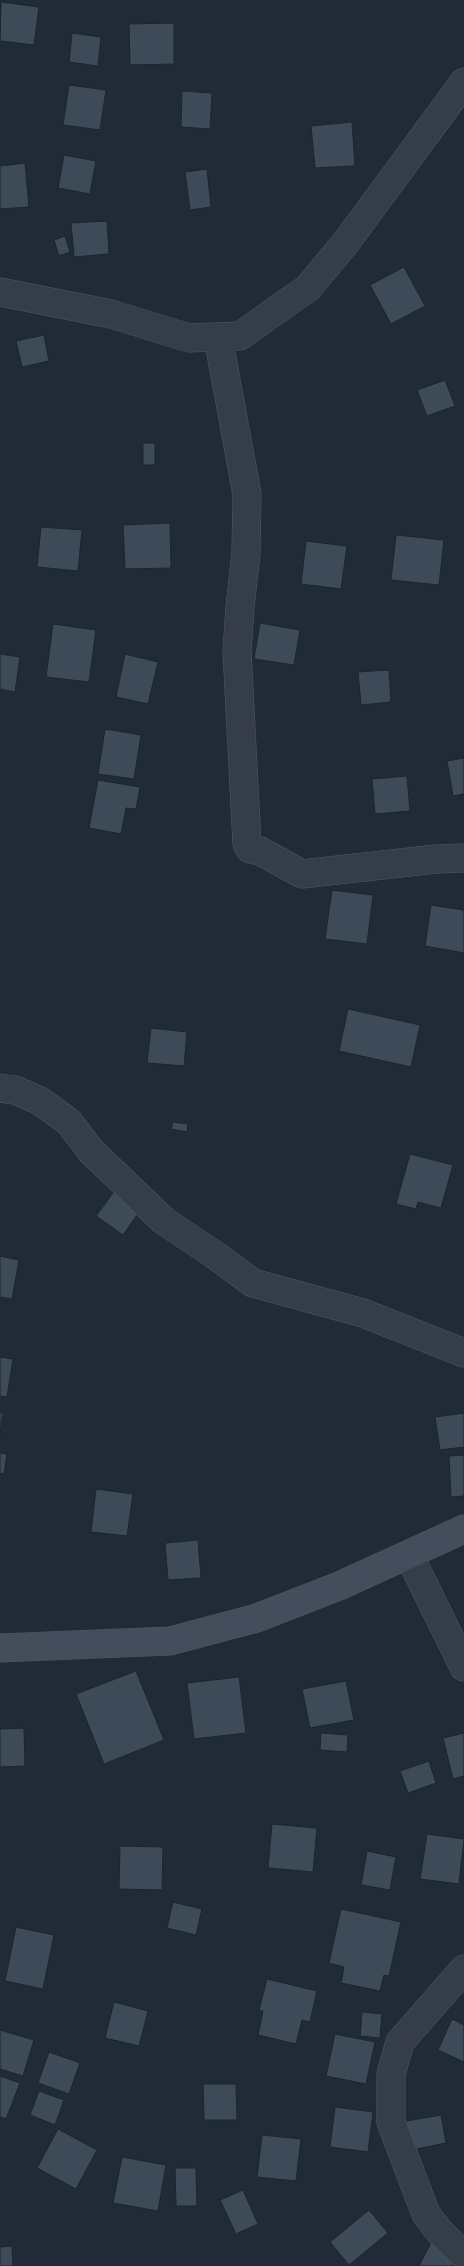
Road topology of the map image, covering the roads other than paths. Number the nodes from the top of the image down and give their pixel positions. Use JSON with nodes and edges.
{"nodes":[{"id":1,"x":464,"y":82,"type":"edge"},
{"id":2,"x":0,"y":292,"type":"edge"},
{"id":3,"x":218,"y":337,"type":"junction"},
{"id":4,"x":464,"y":858,"type":"edge"},
{"id":5,"x":0,"y":1088,"type":"edge"},
{"id":6,"x":464,"y":1353,"type":"edge"},
{"id":7,"x":464,"y":1529,"type":"edge"},
{"id":8,"x":409,"y":1555,"type":"junction"},
{"id":9,"x":0,"y":1648,"type":"edge"},
{"id":10,"x":464,"y":1667,"type":"edge"},
{"id":11,"x":464,"y":1969,"type":"edge"},
{"id":12,"x":464,"y":2255,"type":"edge"}],
"edges":[{"from":1,"to":3,"type":"street"},
{"from":2,"to":3,"type":"street"},
{"from":3,"to":4,"type":"street"},
{"from":5,"to":6,"type":"street"},
{"from":7,"to":8,"type":"street"},
{"from":8,"to":9,"type":"street"},
{"from":8,"to":10,"type":"street"},
{"from":11,"to":12,"type":"street"}]}
